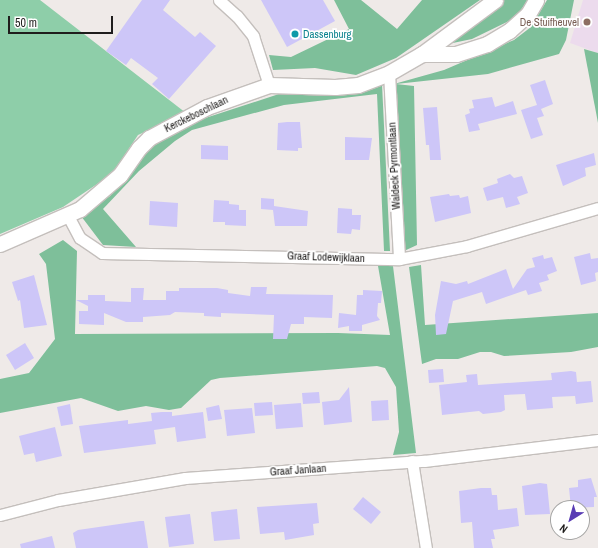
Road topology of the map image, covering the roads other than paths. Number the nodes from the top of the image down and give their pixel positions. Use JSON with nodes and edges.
{"nodes":[{"id":1,"x":218,"y":0,"type":"edge"},
{"id":2,"x":495,"y":0,"type":"edge"},
{"id":3,"x":536,"y":0,"type":"edge"},
{"id":4,"x":422,"y":54,"type":"junction"},
{"id":5,"x":389,"y":73,"type":"junction"},
{"id":6,"x":269,"y":85,"type":"junction"},
{"id":7,"x":598,"y":208,"type":"edge"},
{"id":8,"x":67,"y":214,"type":"junction"},
{"id":9,"x":0,"y":244,"type":"edge"},
{"id":10,"x":399,"y":259,"type":"junction"},
{"id":11,"x":598,"y":440,"type":"edge"},
{"id":12,"x":412,"y":461,"type":"junction"},
{"id":13,"x":0,"y":515,"type":"edge"},
{"id":14,"x":426,"y":548,"type":"edge"}],
"edges":[{"from":1,"to":6,"type":"street"},
{"from":2,"to":4,"type":"street","name":"Kerckeboschlaan"},
{"from":3,"to":4,"type":"street","name":"Kerckeboschlaan"},
{"from":4,"to":5,"type":"street","name":"Kerckeboschlaan"},
{"from":5,"to":6,"type":"street","name":"Kerckeboschlaan"},
{"from":5,"to":10,"type":"street","name":"Waldeck Pyrmontlaan"},
{"from":6,"to":8,"type":"street","name":"Kerckeboschlaan"},
{"from":7,"to":10,"type":"street","name":"Graaf Lodewijklaan"},
{"from":8,"to":9,"type":"street","name":"Kerckeboschlaan"},
{"from":8,"to":10,"type":"street","name":"Graaf Lodewijklaan"},
{"from":11,"to":12,"type":"street","name":"Graaf Janlaan"},
{"from":12,"to":13,"type":"street","name":"Graaf Janlaan"},
{"from":12,"to":14,"type":"street"}]}
